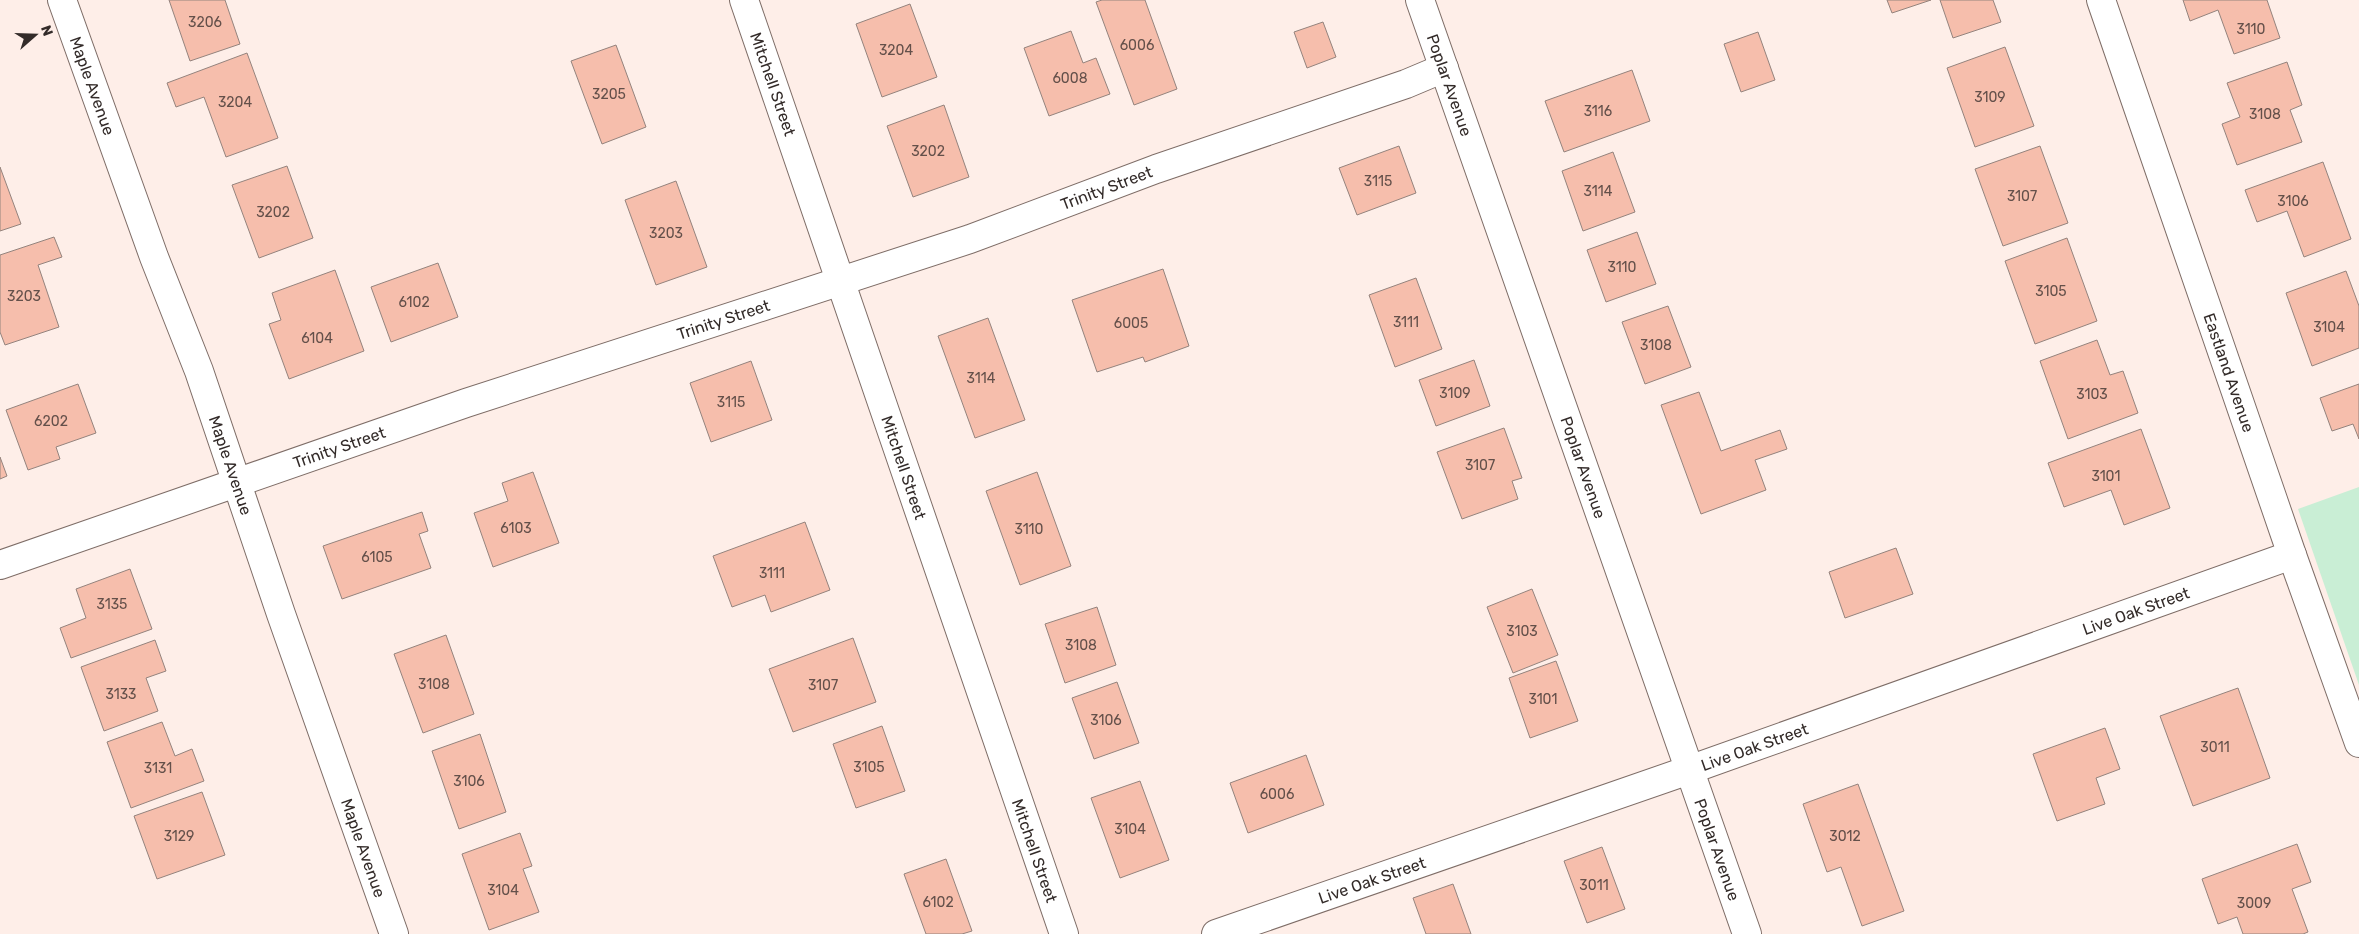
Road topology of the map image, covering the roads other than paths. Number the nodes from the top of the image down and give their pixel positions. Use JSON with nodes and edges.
{"nodes":[{"id":1,"x":62,"y":0,"type":"edge"},
{"id":2,"x":744,"y":0,"type":"edge"},
{"id":3,"x":1420,"y":0,"type":"edge"},
{"id":4,"x":2101,"y":0,"type":"edge"},
{"id":5,"x":1444,"y":68,"type":"junction"},
{"id":6,"x":842,"y":280,"type":"junction"},
{"id":7,"x":236,"y":484,"type":"junction"},
{"id":8,"x":2292,"y":555,"type":"junction"},
{"id":9,"x":0,"y":565,"type":"edge"},
{"id":10,"x":2359,"y":743,"type":"edge"},
{"id":11,"x":1689,"y":770,"type":"junction"},
{"id":12,"x":394,"y":934,"type":"edge"},
{"id":13,"x":1064,"y":934,"type":"edge"},
{"id":14,"x":1216,"y":934,"type":"edge"},
{"id":15,"x":1747,"y":934,"type":"edge"}],
"edges":[{"from":1,"to":7,"type":"street","name":"Maple Avenue"},
{"from":2,"to":6,"type":"street","name":"Mitchell Street"},
{"from":3,"to":5,"type":"street","name":"Poplar Avenue"},
{"from":4,"to":8,"type":"street","name":"Eastland Avenue"},
{"from":5,"to":6,"type":"street","name":"Trinity Street"},
{"from":5,"to":11,"type":"street","name":"Poplar Avenue"},
{"from":6,"to":7,"type":"street","name":"Trinity Street"},
{"from":6,"to":13,"type":"street","name":"Mitchell Street"},
{"from":7,"to":9,"type":"street","name":"Trinity Street"},
{"from":7,"to":12,"type":"street","name":"Maple Avenue"},
{"from":8,"to":10,"type":"street","name":"Eastland Avenue"},
{"from":8,"to":11,"type":"street","name":"Live Oak Street"},
{"from":11,"to":14,"type":"street","name":"Live Oak Street"},
{"from":11,"to":15,"type":"street","name":"Poplar Avenue"}]}
